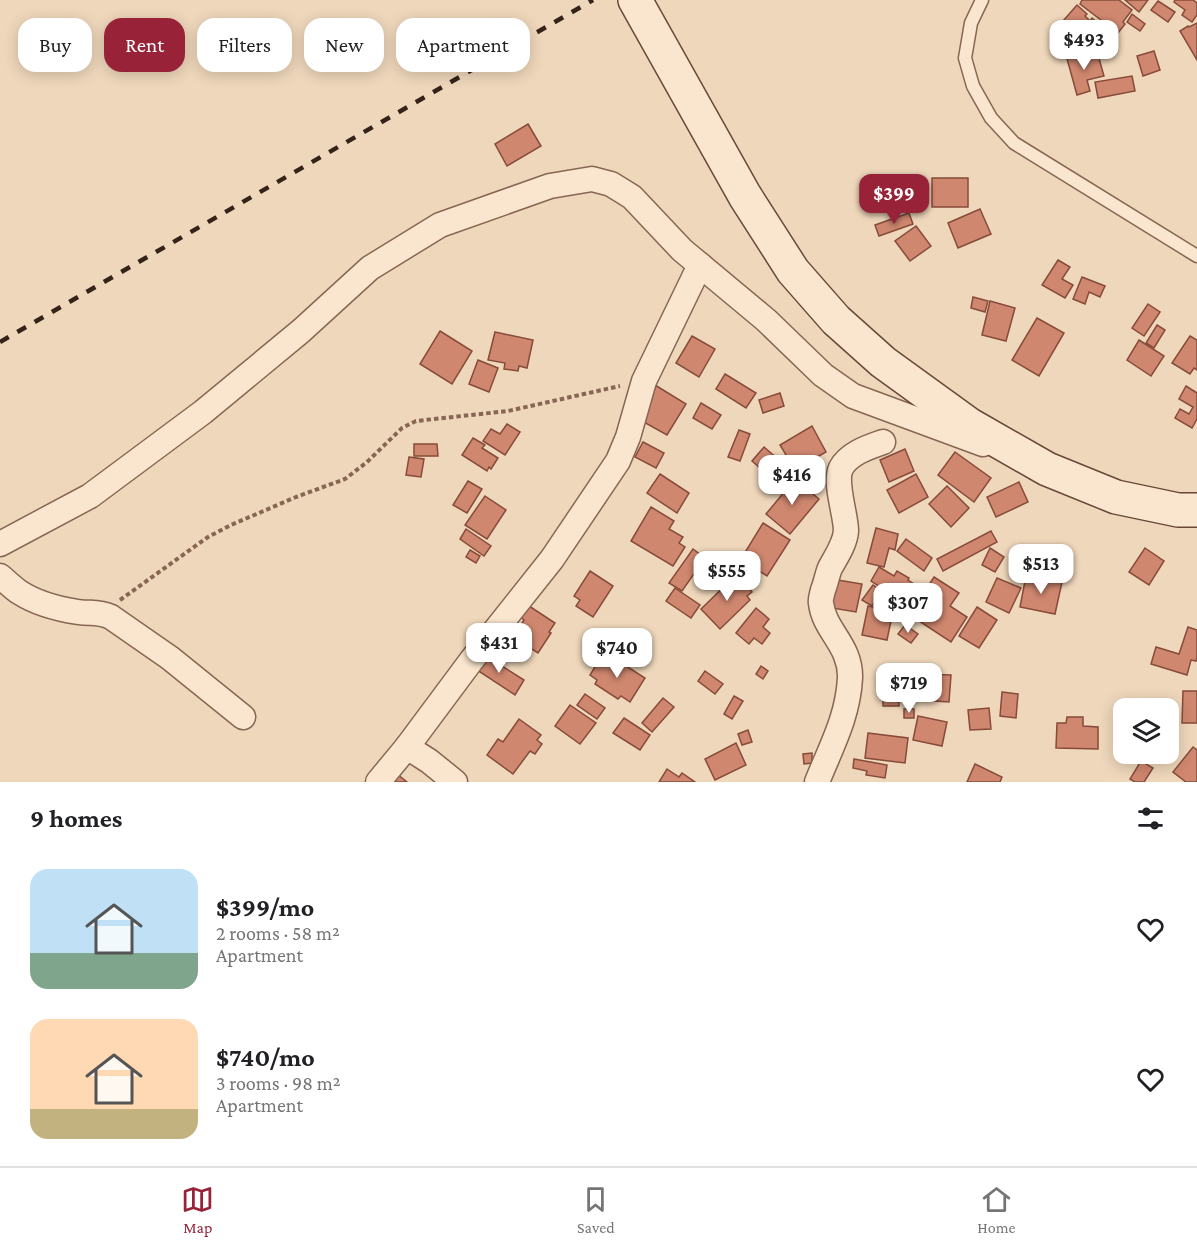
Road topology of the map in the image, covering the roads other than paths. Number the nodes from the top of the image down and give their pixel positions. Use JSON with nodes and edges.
{"nodes":[{"id":1,"x":982,"y":0,"type":"edge"},
{"id":2,"x":643,"y":13,"type":"edge"},
{"id":3,"x":1197,"y":256,"type":"edge"},
{"id":4,"x":700,"y":265,"type":"junction"},
{"id":5,"x":883,"y":442,"type":"dead end"},
{"id":6,"x":1047,"y":468,"type":"junction"},
{"id":7,"x":1197,"y":510,"type":"edge"},
{"id":8,"x":0,"y":544,"type":"edge"},
{"id":9,"x":0,"y":576,"type":"edge"},
{"id":10,"x":243,"y":717,"type":"dead end"},
{"id":11,"x":407,"y":747,"type":"junction"},
{"id":12,"x":378,"y":782,"type":"edge"},
{"id":13,"x":454,"y":782,"type":"edge"},
{"id":14,"x":817,"y":782,"type":"edge"}],
"edges":[{"from":1,"to":3,"type":"lane"},
{"from":2,"to":6,"type":"street"},
{"from":4,"to":6,"type":"street"},
{"from":4,"to":8,"type":"street"},
{"from":4,"to":11,"type":"street"},
{"from":5,"to":14,"type":"street"},
{"from":6,"to":7,"type":"street"},
{"from":9,"to":10,"type":"street"},
{"from":11,"to":12,"type":"street"},
{"from":11,"to":13,"type":"street"}]}
